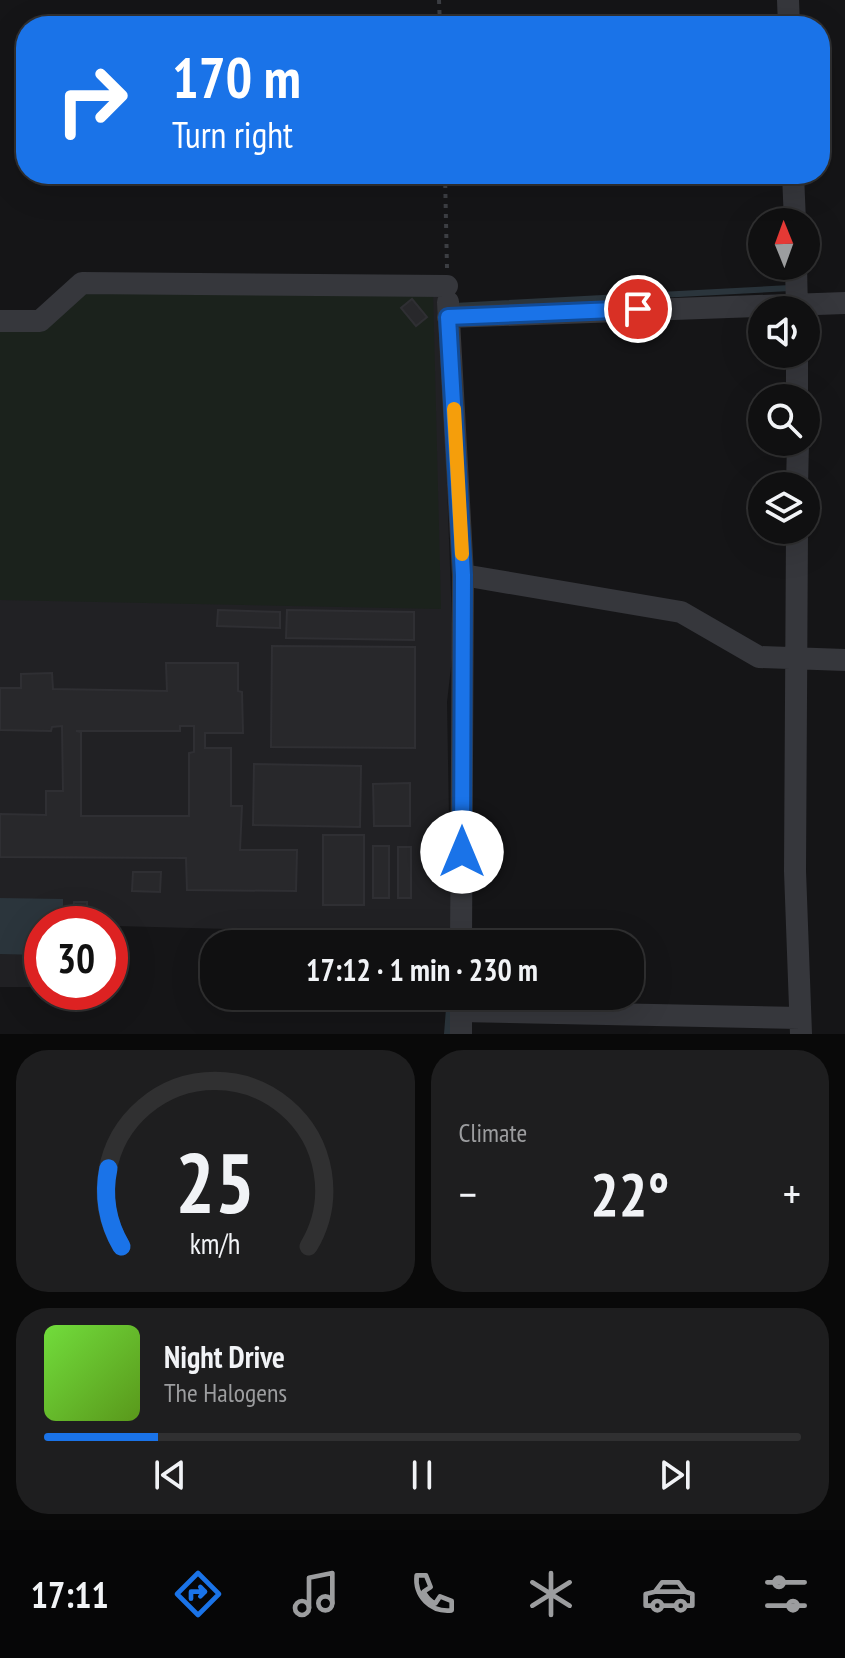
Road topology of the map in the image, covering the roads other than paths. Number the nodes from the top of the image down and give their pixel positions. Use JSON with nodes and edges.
{"nodes":[{"id":1,"x":793,"y":184,"type":"edge"},
{"id":2,"x":794,"y":208,"type":"edge"},
{"id":3,"x":845,"y":303,"type":"edge"},
{"id":4,"x":448,"y":304,"type":"junction"},
{"id":5,"x":820,"y":305,"type":"edge"},
{"id":6,"x":748,"y":307,"type":"edge"},
{"id":7,"x":0,"y":321,"type":"edge"},
{"id":8,"x":797,"y":544,"type":"edge"},
{"id":9,"x":463,"y":575,"type":"junction"},
{"id":10,"x":796,"y":660,"type":"junction"},
{"id":11,"x":845,"y":660,"type":"edge"},
{"id":12,"x":461,"y":930,"type":"edge"},
{"id":13,"x":461,"y":1014,"type":"edge"},
{"id":14,"x":801,"y":1026,"type":"edge"}],
"edges":[{"from":1,"to":2,"type":"street"},
{"from":3,"to":5,"type":"street"},
{"from":4,"to":6,"type":"street"},
{"from":4,"to":7,"type":"street"},
{"from":4,"to":9,"type":"street"},
{"from":8,"to":10,"type":"street"},
{"from":9,"to":10,"type":"street"},
{"from":9,"to":12,"type":"street"},
{"from":10,"to":11,"type":"street"},
{"from":10,"to":14,"type":"street"},
{"from":13,"to":14,"type":"street"}]}
